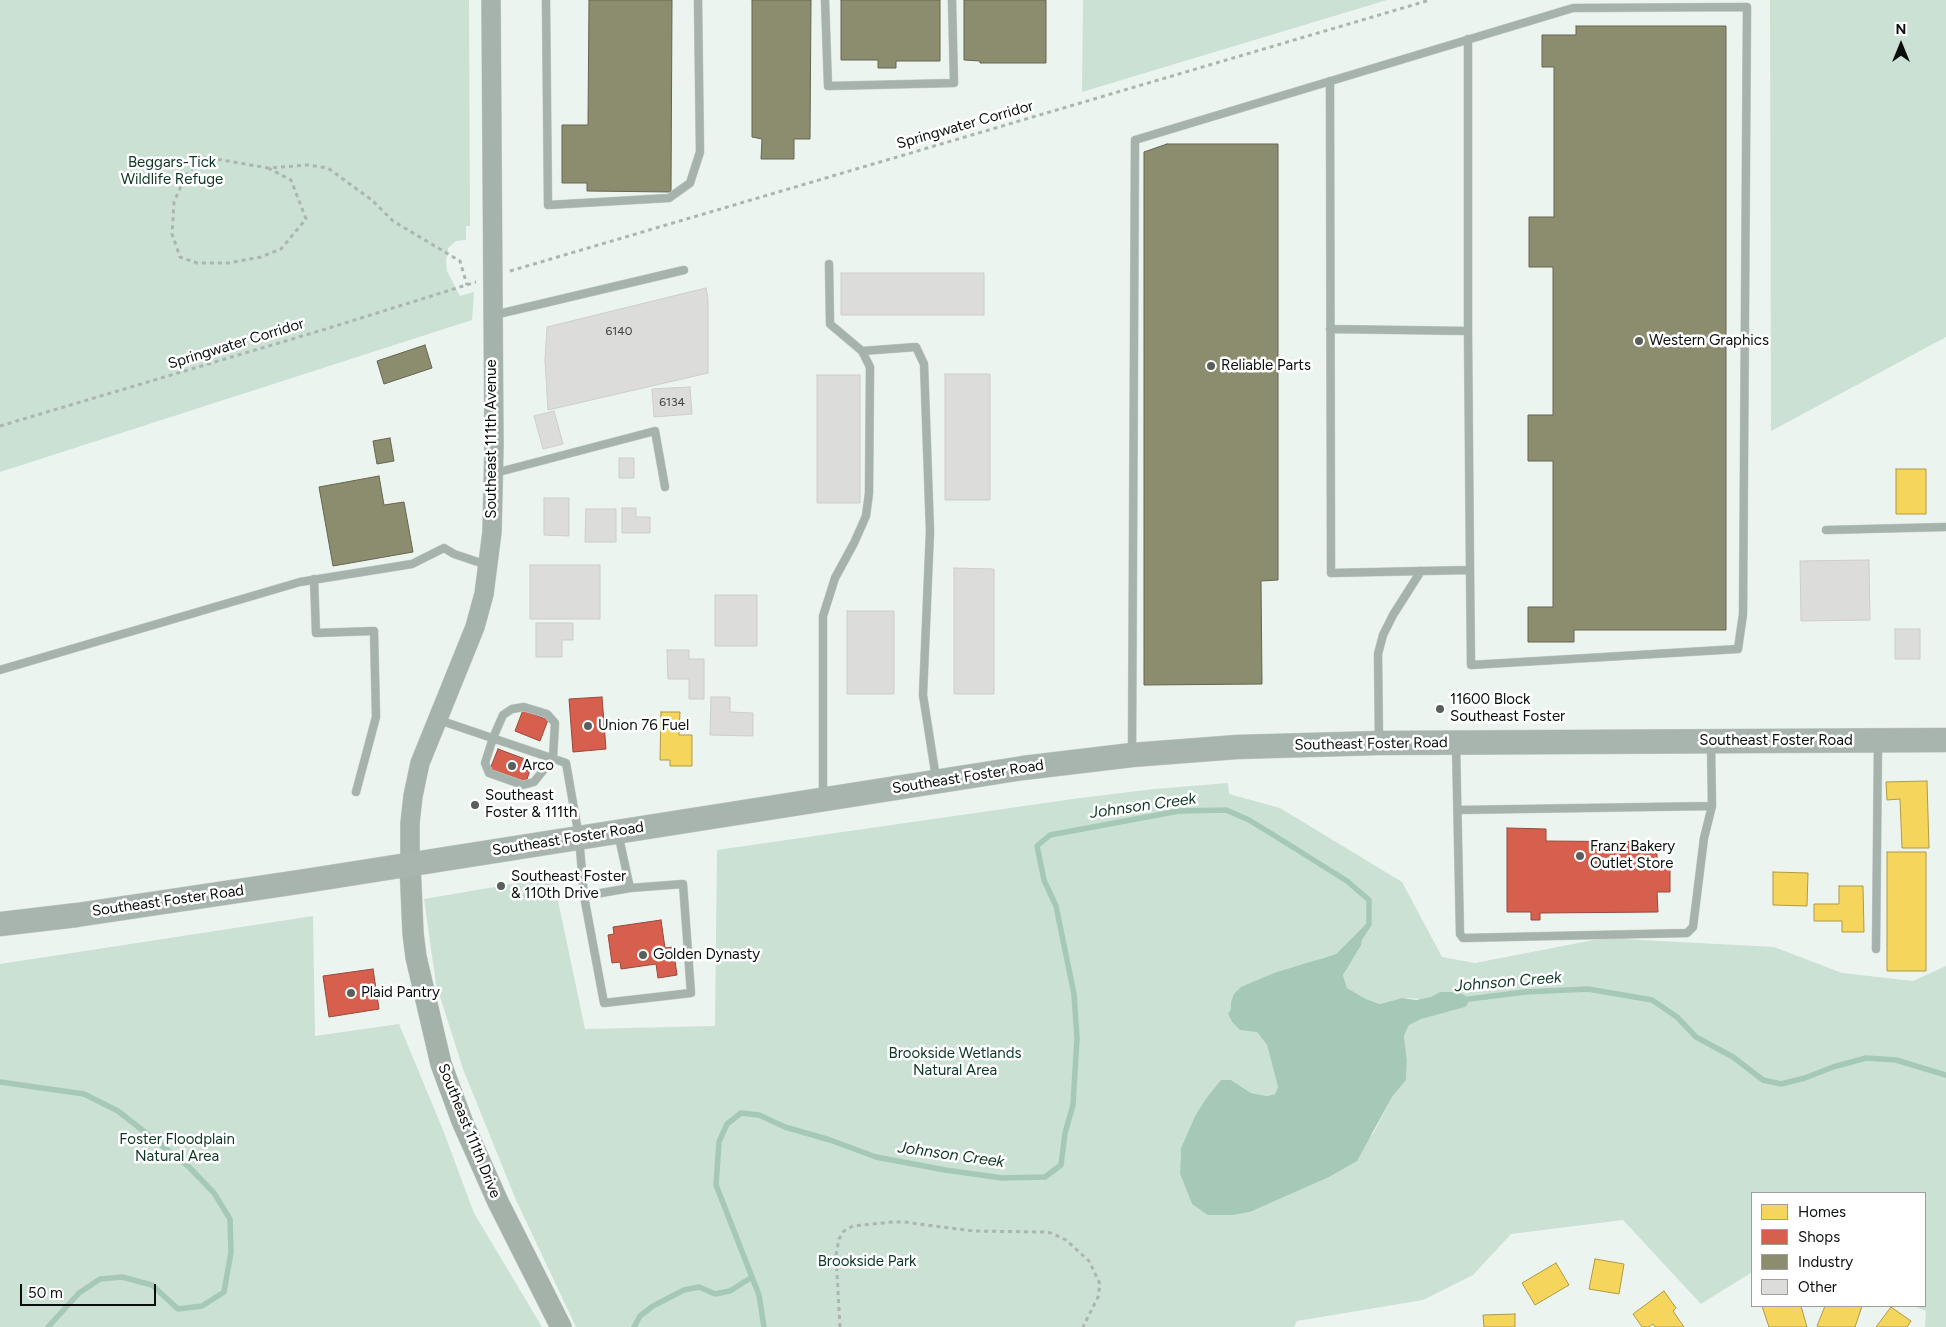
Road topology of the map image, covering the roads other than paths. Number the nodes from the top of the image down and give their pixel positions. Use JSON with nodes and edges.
{"nodes":[{"id":1,"x":491,"y":0,"type":"edge"},
{"id":2,"x":546,"y":0,"type":"edge"},
{"id":3,"x":698,"y":0,"type":"edge"},
{"id":4,"x":825,"y":0,"type":"edge"},
{"id":5,"x":952,"y":0,"type":"edge"},
{"id":6,"x":1468,"y":39,"type":"junction"},
{"id":7,"x":1330,"y":81,"type":"junction"},
{"id":8,"x":830,"y":264,"type":"dead end"},
{"id":9,"x":684,"y":270,"type":"dead end"},
{"id":10,"x":492,"y":316,"type":"junction"},
{"id":11,"x":1330,"y":329,"type":"junction"},
{"id":12,"x":1468,"y":331,"type":"junction"},
{"id":13,"x":862,"y":351,"type":"junction"},
{"id":14,"x":493,"y":473,"type":"junction"},
{"id":15,"x":665,"y":487,"type":"dead end"},
{"id":16,"x":1946,"y":527,"type":"edge"},
{"id":17,"x":1826,"y":530,"type":"dead end"},
{"id":18,"x":489,"y":566,"type":"junction"},
{"id":19,"x":1470,"y":570,"type":"junction"},
{"id":20,"x":1421,"y":572,"type":"junction"},
{"id":21,"x":314,"y":579,"type":"junction"},
{"id":22,"x":0,"y":670,"type":"edge"},
{"id":23,"x":437,"y":719,"type":"junction"},
{"id":24,"x":493,"y":738,"type":"junction"},
{"id":25,"x":1878,"y":740,"type":"junction"},
{"id":26,"x":1946,"y":740,"type":"edge"},
{"id":27,"x":1711,"y":741,"type":"junction"},
{"id":28,"x":1456,"y":742,"type":"junction"},
{"id":29,"x":1379,"y":743,"type":"junction"},
{"id":30,"x":1132,"y":755,"type":"junction"},
{"id":31,"x":553,"y":758,"type":"junction"},
{"id":32,"x":936,"y":782,"type":"junction"},
{"id":33,"x":356,"y":792,"type":"dead end"},
{"id":34,"x":823,"y":800,"type":"junction"},
{"id":35,"x":1712,"y":806,"type":"junction"},
{"id":36,"x":1458,"y":810,"type":"junction"},
{"id":37,"x":618,"y":831,"type":"junction"},
{"id":38,"x":579,"y":837,"type":"junction"},
{"id":39,"x":410,"y":864,"type":"junction"},
{"id":40,"x":630,"y":888,"type":"junction"},
{"id":41,"x":584,"y":896,"type":"junction"},
{"id":42,"x":0,"y":924,"type":"edge"},
{"id":43,"x":1876,"y":949,"type":"dead end"},
{"id":44,"x":562,"y":1327,"type":"edge"}],
"edges":[{"from":1,"to":10,"type":"street","name":"Southeast 111th Avenue"},
{"from":2,"to":3,"type":"lane"},
{"from":4,"to":5,"type":"lane"},
{"from":6,"to":7,"type":"lane"},
{"from":6,"to":12,"type":"lane"},
{"from":6,"to":19,"type":"lane"},
{"from":7,"to":11,"type":"lane"},
{"from":7,"to":30,"type":"lane"},
{"from":8,"to":13,"type":"lane"},
{"from":9,"to":10,"type":"lane"},
{"from":10,"to":14,"type":"street","name":"Southeast 111th Avenue"},
{"from":11,"to":12,"type":"lane"},
{"from":11,"to":20,"type":"lane"},
{"from":12,"to":19,"type":"lane"},
{"from":13,"to":32,"type":"lane"},
{"from":13,"to":34,"type":"lane"},
{"from":14,"to":15,"type":"lane"},
{"from":14,"to":18,"type":"street","name":"Southeast 111th Avenue"},
{"from":16,"to":17,"type":"lane"},
{"from":18,"to":21,"type":"lane"},
{"from":18,"to":23,"type":"street","name":"Southeast 111th Avenue"},
{"from":19,"to":20,"type":"lane"},
{"from":20,"to":29,"type":"lane"},
{"from":21,"to":22,"type":"lane"},
{"from":21,"to":33,"type":"lane"},
{"from":23,"to":24,"type":"lane"},
{"from":23,"to":39,"type":"street","name":"Southeast 111th Avenue"},
{"from":24,"to":31,"type":"lane"},
{"from":24,"to":31,"type":"lane"},
{"from":24,"to":31,"type":"lane"},
{"from":25,"to":26,"type":"main road","name":"Southeast Foster Road"},
{"from":25,"to":27,"type":"main road","name":"Southeast Foster Road"},
{"from":25,"to":43,"type":"lane"},
{"from":27,"to":28,"type":"main road","name":"Southeast Foster Road"},
{"from":27,"to":35,"type":"lane"},
{"from":28,"to":29,"type":"main road","name":"Southeast Foster Road"},
{"from":28,"to":36,"type":"lane"},
{"from":29,"to":30,"type":"main road","name":"Southeast Foster Road"},
{"from":30,"to":32,"type":"main road","name":"Southeast Foster Road"},
{"from":31,"to":38,"type":"lane"},
{"from":32,"to":34,"type":"main road","name":"Southeast Foster Road"},
{"from":34,"to":37,"type":"main road","name":"Southeast Foster Road"},
{"from":35,"to":36,"type":"lane"},
{"from":35,"to":36,"type":"lane"},
{"from":37,"to":38,"type":"main road","name":"Southeast Foster Road"},
{"from":37,"to":40,"type":"lane"},
{"from":38,"to":39,"type":"main road","name":"Southeast Foster Road"},
{"from":38,"to":41,"type":"lane"},
{"from":39,"to":42,"type":"main road","name":"Southeast Foster Road"},
{"from":39,"to":44,"type":"main road","name":"Southeast 111th Drive"},
{"from":40,"to":41,"type":"lane"},
{"from":40,"to":41,"type":"lane"}]}
